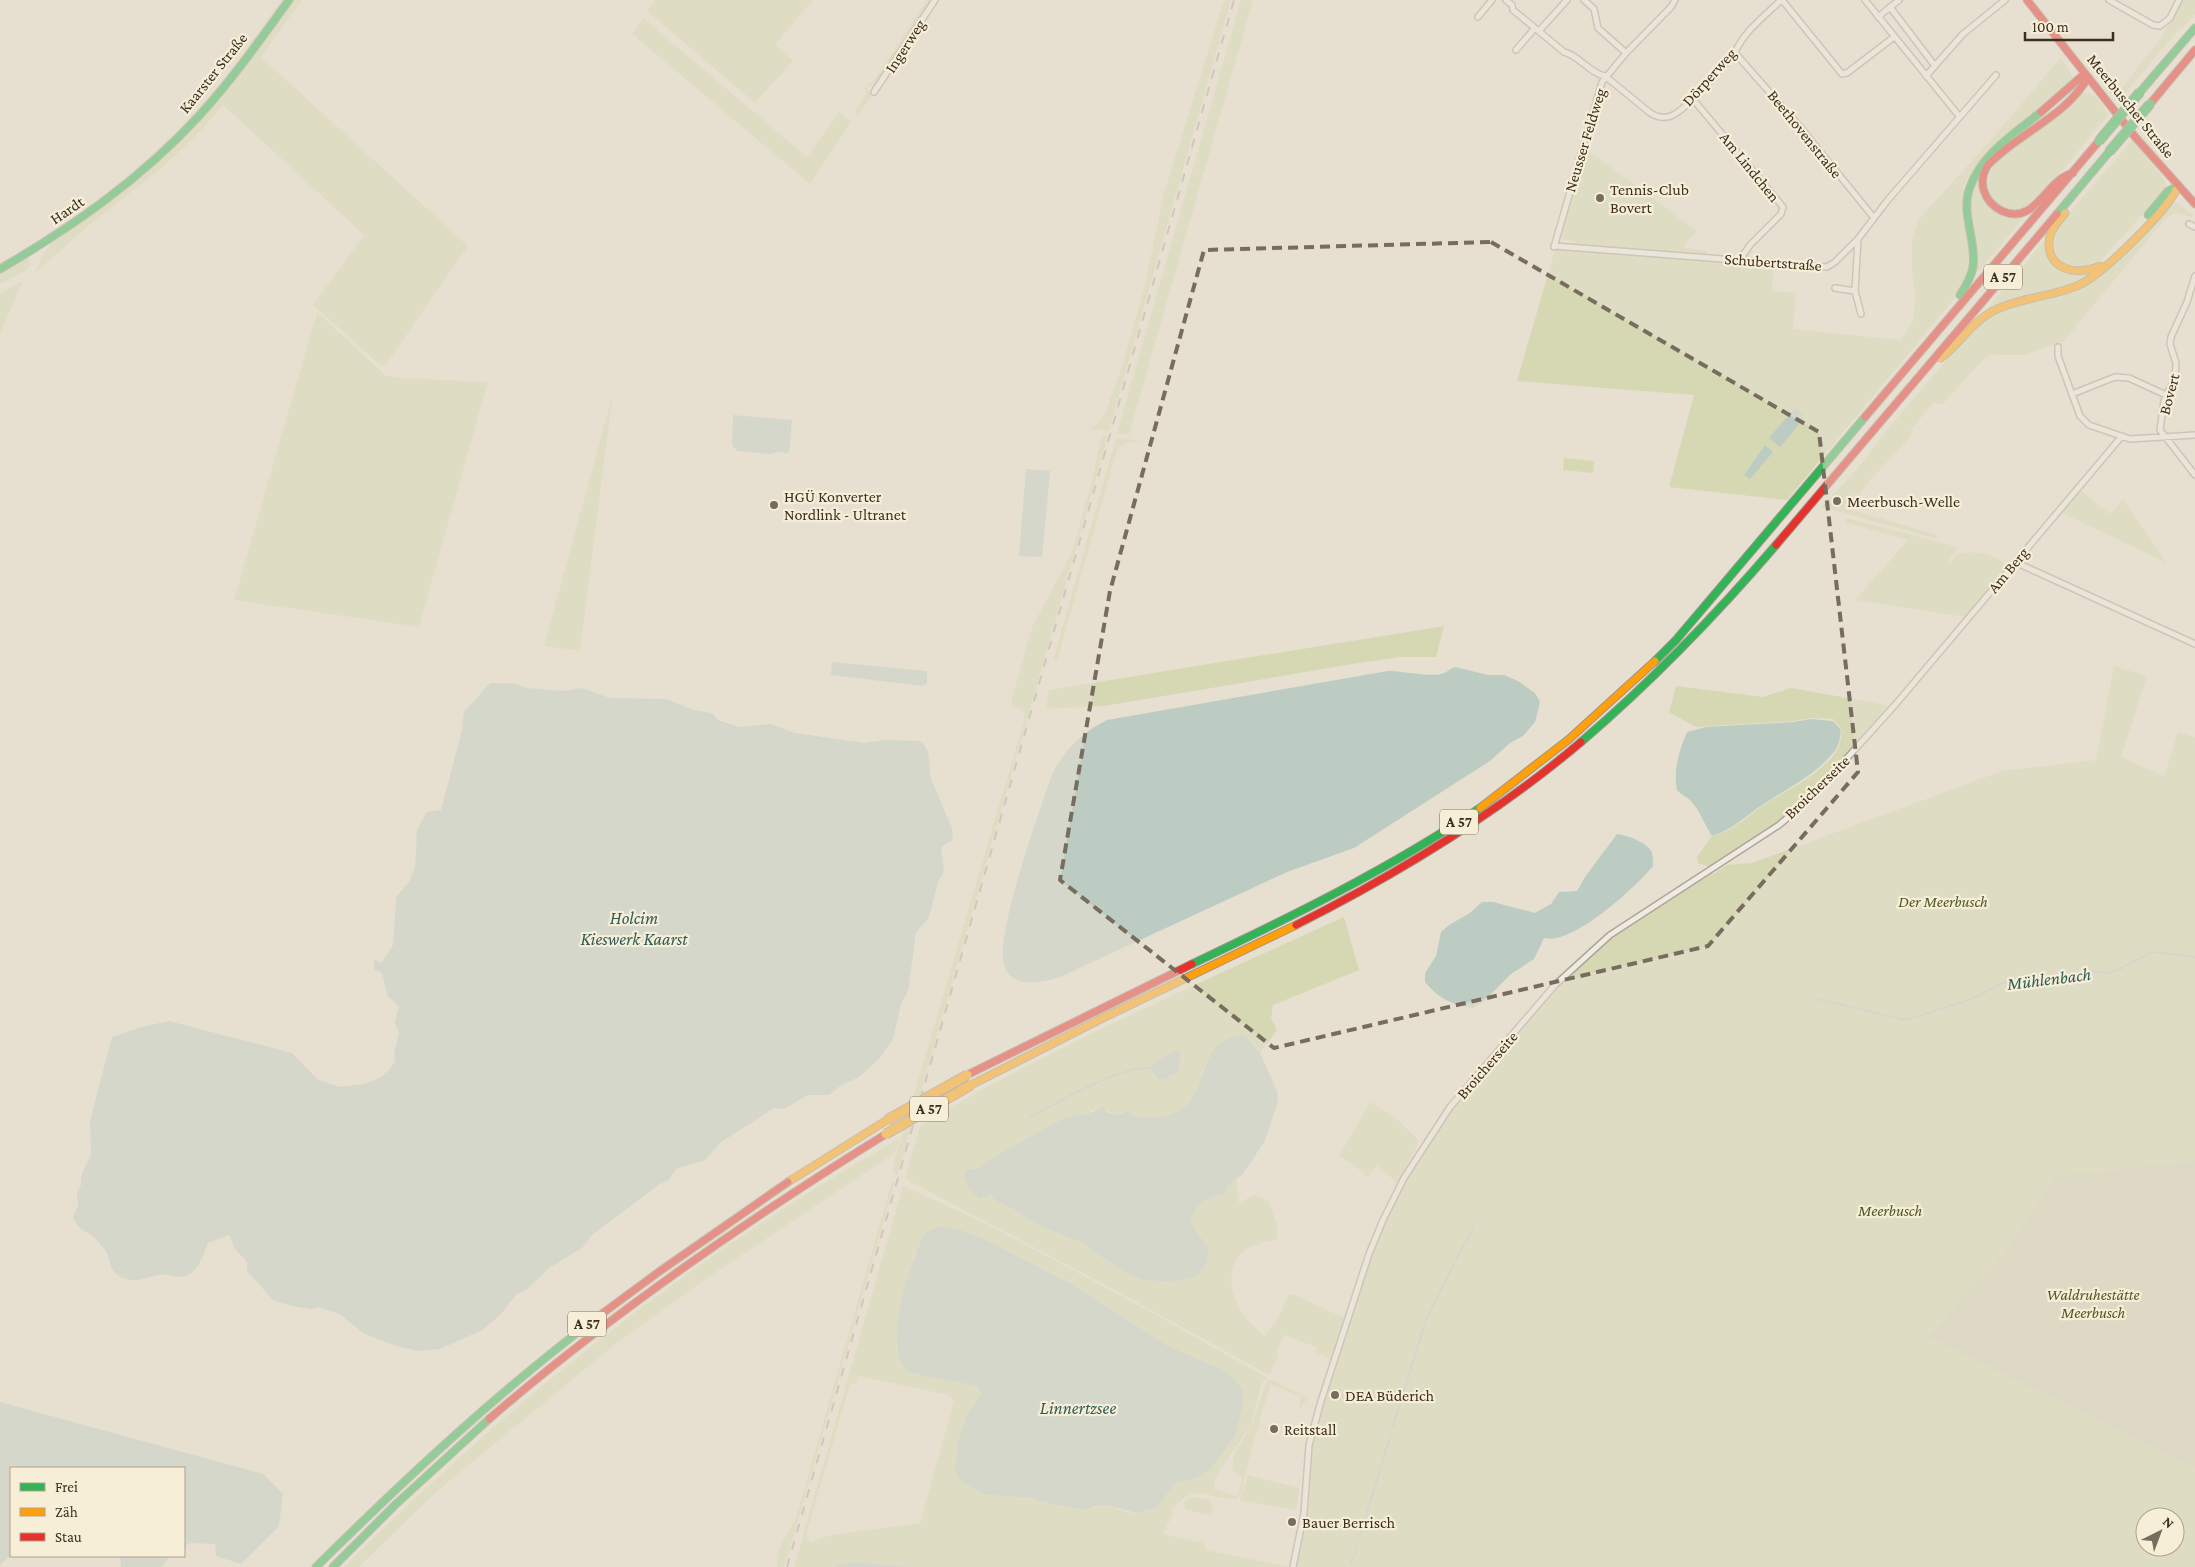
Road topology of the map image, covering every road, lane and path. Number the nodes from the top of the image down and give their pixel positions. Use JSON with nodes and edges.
{"nodes":[{"id":1,"x":289,"y":0,"type":"edge"},
{"id":2,"x":935,"y":0,"type":"edge"},
{"id":3,"x":1492,"y":0,"type":"edge"},
{"id":4,"x":1506,"y":0,"type":"edge"},
{"id":5,"x":1567,"y":0,"type":"edge"},
{"id":6,"x":1584,"y":0,"type":"edge"},
{"id":7,"x":1675,"y":0,"type":"edge"},
{"id":8,"x":1781,"y":0,"type":"edge"},
{"id":9,"x":1865,"y":0,"type":"edge"},
{"id":10,"x":1899,"y":0,"type":"edge"},
{"id":11,"x":2005,"y":0,"type":"edge"},
{"id":12,"x":2027,"y":0,"type":"edge"},
{"id":13,"x":2109,"y":0,"type":"edge"},
{"id":14,"x":2179,"y":0,"type":"edge"},
{"id":15,"x":1890,"y":7,"type":"junction"},
{"id":16,"x":1478,"y":17,"type":"dead end"},
{"id":17,"x":1878,"y":17,"type":"junction"},
{"id":18,"x":2195,"y":28,"type":"edge"},
{"id":19,"x":1537,"y":30,"type":"junction"},
{"id":20,"x":1894,"y":37,"type":"junction"},
{"id":21,"x":1516,"y":50,"type":"dead end"},
{"id":22,"x":2195,"y":50,"type":"edge"},
{"id":23,"x":1735,"y":52,"type":"junction"},
{"id":24,"x":1626,"y":53,"type":"junction"},
{"id":25,"x":1935,"y":66,"type":"junction"},
{"id":26,"x":1996,"y":75,"type":"dead end"},
{"id":27,"x":1605,"y":76,"type":"junction"},
{"id":28,"x":1926,"y":76,"type":"junction"},
{"id":29,"x":2088,"y":77,"type":"junction"},
{"id":30,"x":874,"y":92,"type":"dead end"},
{"id":31,"x":1692,"y":98,"type":"junction"},
{"id":32,"x":1959,"y":116,"type":"junction"},
{"id":33,"x":146,"y":169,"type":"joint"},
{"id":34,"x":2073,"y":172,"type":"junction"},
{"id":35,"x":2080,"y":186,"type":"junction"},
{"id":36,"x":2178,"y":186,"type":"junction"},
{"id":37,"x":2195,"y":204,"type":"edge"},
{"id":38,"x":1874,"y":218,"type":"junction"},
{"id":39,"x":2189,"y":224,"type":"dead end"},
{"id":40,"x":2195,"y":227,"type":"edge"},
{"id":41,"x":1858,"y":239,"type":"junction"},
{"id":42,"x":1554,"y":246,"type":"joint"},
{"id":43,"x":1740,"y":260,"type":"junction"},
{"id":44,"x":0,"y":269,"type":"edge"},
{"id":45,"x":2195,"y":276,"type":"edge"},
{"id":46,"x":1835,"y":288,"type":"dead end"},
{"id":47,"x":1855,"y":291,"type":"junction"},
{"id":48,"x":1861,"y":314,"type":"dead end"},
{"id":49,"x":1928,"y":342,"type":"junction"},
{"id":50,"x":2058,"y":347,"type":"dead end"},
{"id":51,"x":1926,"y":368,"type":"junction"},
{"id":52,"x":2072,"y":394,"type":"junction"},
{"id":53,"x":2166,"y":395,"type":"junction"},
{"id":54,"x":2195,"y":435,"type":"edge"},
{"id":55,"x":2122,"y":436,"type":"junction"},
{"id":56,"x":2165,"y":437,"type":"junction"},
{"id":57,"x":2195,"y":475,"type":"edge"},
{"id":58,"x":2016,"y":562,"type":"junction"},
{"id":59,"x":2195,"y":644,"type":"edge"},
{"id":60,"x":1895,"y":705,"type":"joint"},
{"id":61,"x":316,"y":1567,"type":"edge"},
{"id":62,"x":333,"y":1567,"type":"edge"},
{"id":63,"x":1293,"y":1567,"type":"edge"}],
"edges":[{"from":1,"to":33,"type":"main road","name":"Kaarster Straße"},
{"from":2,"to":30,"type":"street","name":"Ingerweg"},
{"from":3,"to":16,"type":"street"},
{"from":4,"to":19,"type":"street","name":"Dörperweg"},
{"from":5,"to":19,"type":"street"},
{"from":6,"to":24,"type":"street"},
{"from":7,"to":24,"type":"street","name":"Neusser Feldweg"},
{"from":8,"to":20,"type":"street"},
{"from":8,"to":23,"type":"street","name":"Dörperweg"},
{"from":9,"to":17,"type":"street"},
{"from":10,"to":15,"type":"street"},
{"from":11,"to":25,"type":"street"},
{"from":12,"to":29,"type":"main road","name":"Meerbuscher Straße"},
{"from":13,"to":14,"type":"street"},
{"from":15,"to":17,"type":"street"},
{"from":15,"to":25,"type":"street"},
{"from":17,"to":20,"type":"street"},
{"from":18,"to":34,"type":"main road","number":"A 57","bridge":true},
{"from":19,"to":21,"type":"street"},
{"from":19,"to":27,"type":"street","name":"Dörperweg"},
{"from":20,"to":28,"type":"street"},
{"from":22,"to":35,"type":"main road","number":"A 57","bridge":true},
{"from":23,"to":31,"type":"street","name":"Dörperweg"},
{"from":23,"to":38,"type":"street","name":"Beethovenstraße"},
{"from":24,"to":27,"type":"street","name":"Neusser Feldweg"},
{"from":25,"to":28,"type":"street"},
{"from":26,"to":32,"type":"street","name":"Schubertstraße"},
{"from":27,"to":31,"type":"street","name":"Dörperweg"},
{"from":27,"to":42,"type":"street","name":"Neusser Feldweg"},
{"from":28,"to":32,"type":"street"},
{"from":29,"to":34,"type":"main road"},
{"from":29,"to":36,"type":"main road","name":"Meerbuscher Straße"},
{"from":29,"to":49,"type":"main road"},
{"from":31,"to":43,"type":"street","name":"Am Lindchen"},
{"from":32,"to":38,"type":"street","name":"Schubertstraße"},
{"from":33,"to":44,"type":"main road","name":"Hardt"},
{"from":34,"to":49,"type":"main road","number":"A 57"},
{"from":35,"to":36,"type":"main road"},
{"from":35,"to":51,"type":"main road","number":"A 57"},
{"from":36,"to":37,"type":"main road","name":"Meerbuscher Straße"},
{"from":36,"to":51,"type":"main road"},
{"from":38,"to":41,"type":"street","name":"Schubertstraße"},
{"from":39,"to":40,"type":"street"},
{"from":41,"to":43,"type":"street","name":"Schubertstraße"},
{"from":41,"to":47,"type":"street"},
{"from":42,"to":43,"type":"street","name":"Schubertstraße"},
{"from":45,"to":53,"type":"street","name":"Bovert"},
{"from":46,"to":47,"type":"street"},
{"from":47,"to":48,"type":"street"},
{"from":49,"to":61,"type":"main road","number":"A 57","bridge":true},
{"from":50,"to":52,"type":"street"},
{"from":51,"to":62,"type":"main road","number":"A 57","bridge":true},
{"from":52,"to":53,"type":"street"},
{"from":52,"to":55,"type":"street"},
{"from":53,"to":56,"type":"street","name":"Bovert"},
{"from":54,"to":56,"type":"street"},
{"from":55,"to":56,"type":"street"},
{"from":55,"to":58,"type":"street","name":"Am Berg"},
{"from":56,"to":57,"type":"street","name":"Bovert"},
{"from":58,"to":59,"type":"street"},
{"from":58,"to":60,"type":"street","name":"Am Berg"},
{"from":60,"to":63,"type":"street","name":"Broicherseite"}]}
